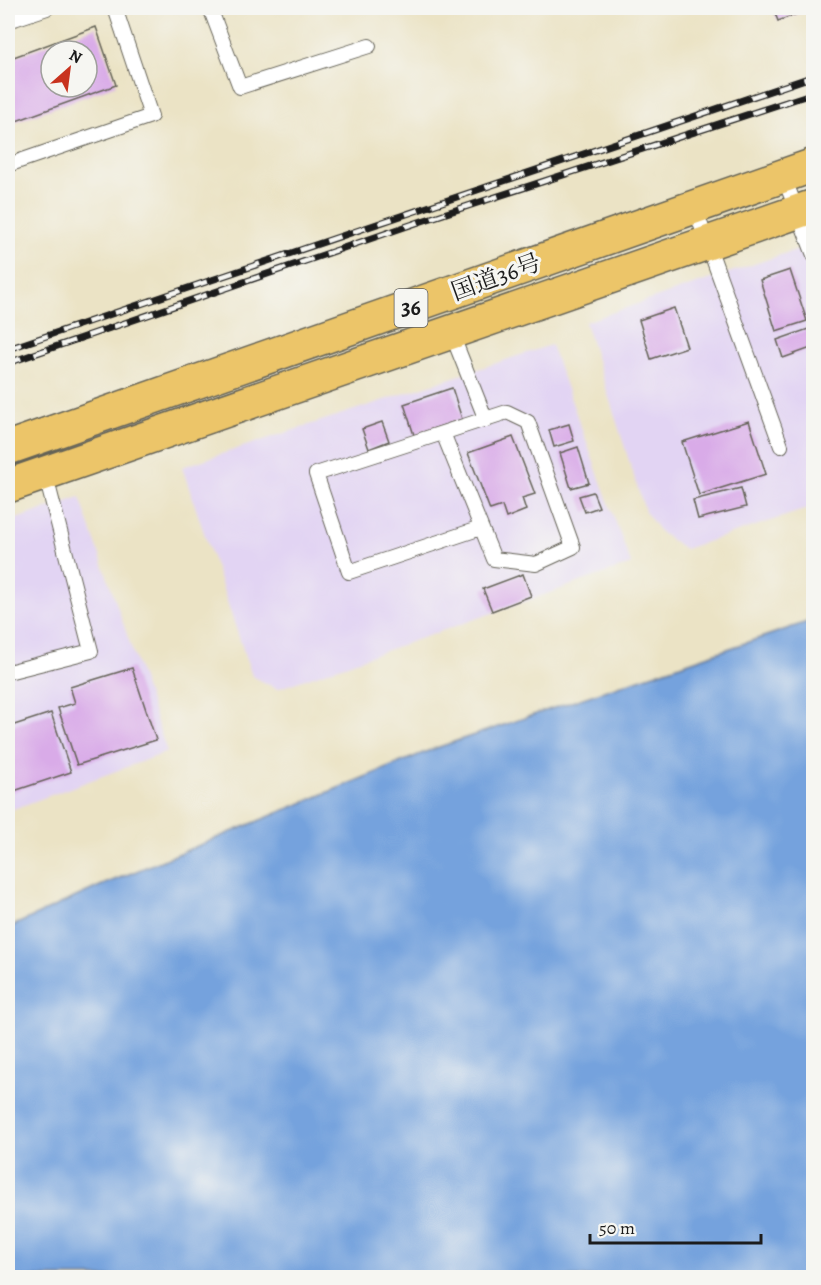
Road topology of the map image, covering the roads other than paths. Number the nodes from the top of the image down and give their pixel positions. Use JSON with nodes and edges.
{"nodes":[{"id":1,"x":47,"y":8,"type":"edge"},
{"id":2,"x":115,"y":8,"type":"edge"},
{"id":3,"x":210,"y":8,"type":"edge"},
{"id":4,"x":8,"y":21,"type":"edge"},
{"id":5,"x":369,"y":46,"type":"dead end"},
{"id":6,"x":8,"y":165,"type":"edge"},
{"id":7,"x":798,"y":170,"type":"edge"},
{"id":8,"x":694,"y":206,"type":"junction"},
{"id":9,"x":805,"y":209,"type":"edge"},
{"id":10,"x":708,"y":242,"type":"junction"},
{"id":11,"x":813,"y":255,"type":"edge"},
{"id":12,"x":452,"y":332,"type":"junction"},
{"id":13,"x":486,"y":420,"type":"junction"},
{"id":14,"x":443,"y":434,"type":"junction"},
{"id":15,"x":782,"y":446,"type":"dead end"},
{"id":16,"x":8,"y":448,"type":"edge"},
{"id":17,"x":55,"y":454,"type":"junction"},
{"id":18,"x":8,"y":486,"type":"edge"},
{"id":19,"x":482,"y":528,"type":"junction"},
{"id":20,"x":8,"y":672,"type":"edge"}],
"edges":[{"from":1,"to":4,"type":"lane"},
{"from":2,"to":6,"type":"lane"},
{"from":3,"to":5,"type":"lane"},
{"from":7,"to":8,"type":"highway","name":"国道36号","number":"36"},
{"from":7,"to":9,"type":"lane"},
{"from":8,"to":10,"type":"lane"},
{"from":8,"to":17,"type":"highway","name":"国道36号","number":"36"},
{"from":9,"to":10,"type":"highway","name":"国道36号","number":"36"},
{"from":9,"to":11,"type":"lane"},
{"from":10,"to":12,"type":"highway","name":"国道36号","number":"36"},
{"from":10,"to":15,"type":"lane"},
{"from":12,"to":13,"type":"lane"},
{"from":12,"to":17,"type":"highway","name":"国道36号","number":"36"},
{"from":13,"to":14,"type":"lane"},
{"from":13,"to":19,"type":"lane"},
{"from":14,"to":19,"type":"lane"},
{"from":14,"to":19,"type":"lane"},
{"from":16,"to":17,"type":"highway","name":"国道36号","number":"36"},
{"from":17,"to":18,"type":"highway","name":"国道36号","number":"36"},
{"from":17,"to":20,"type":"lane"}]}
